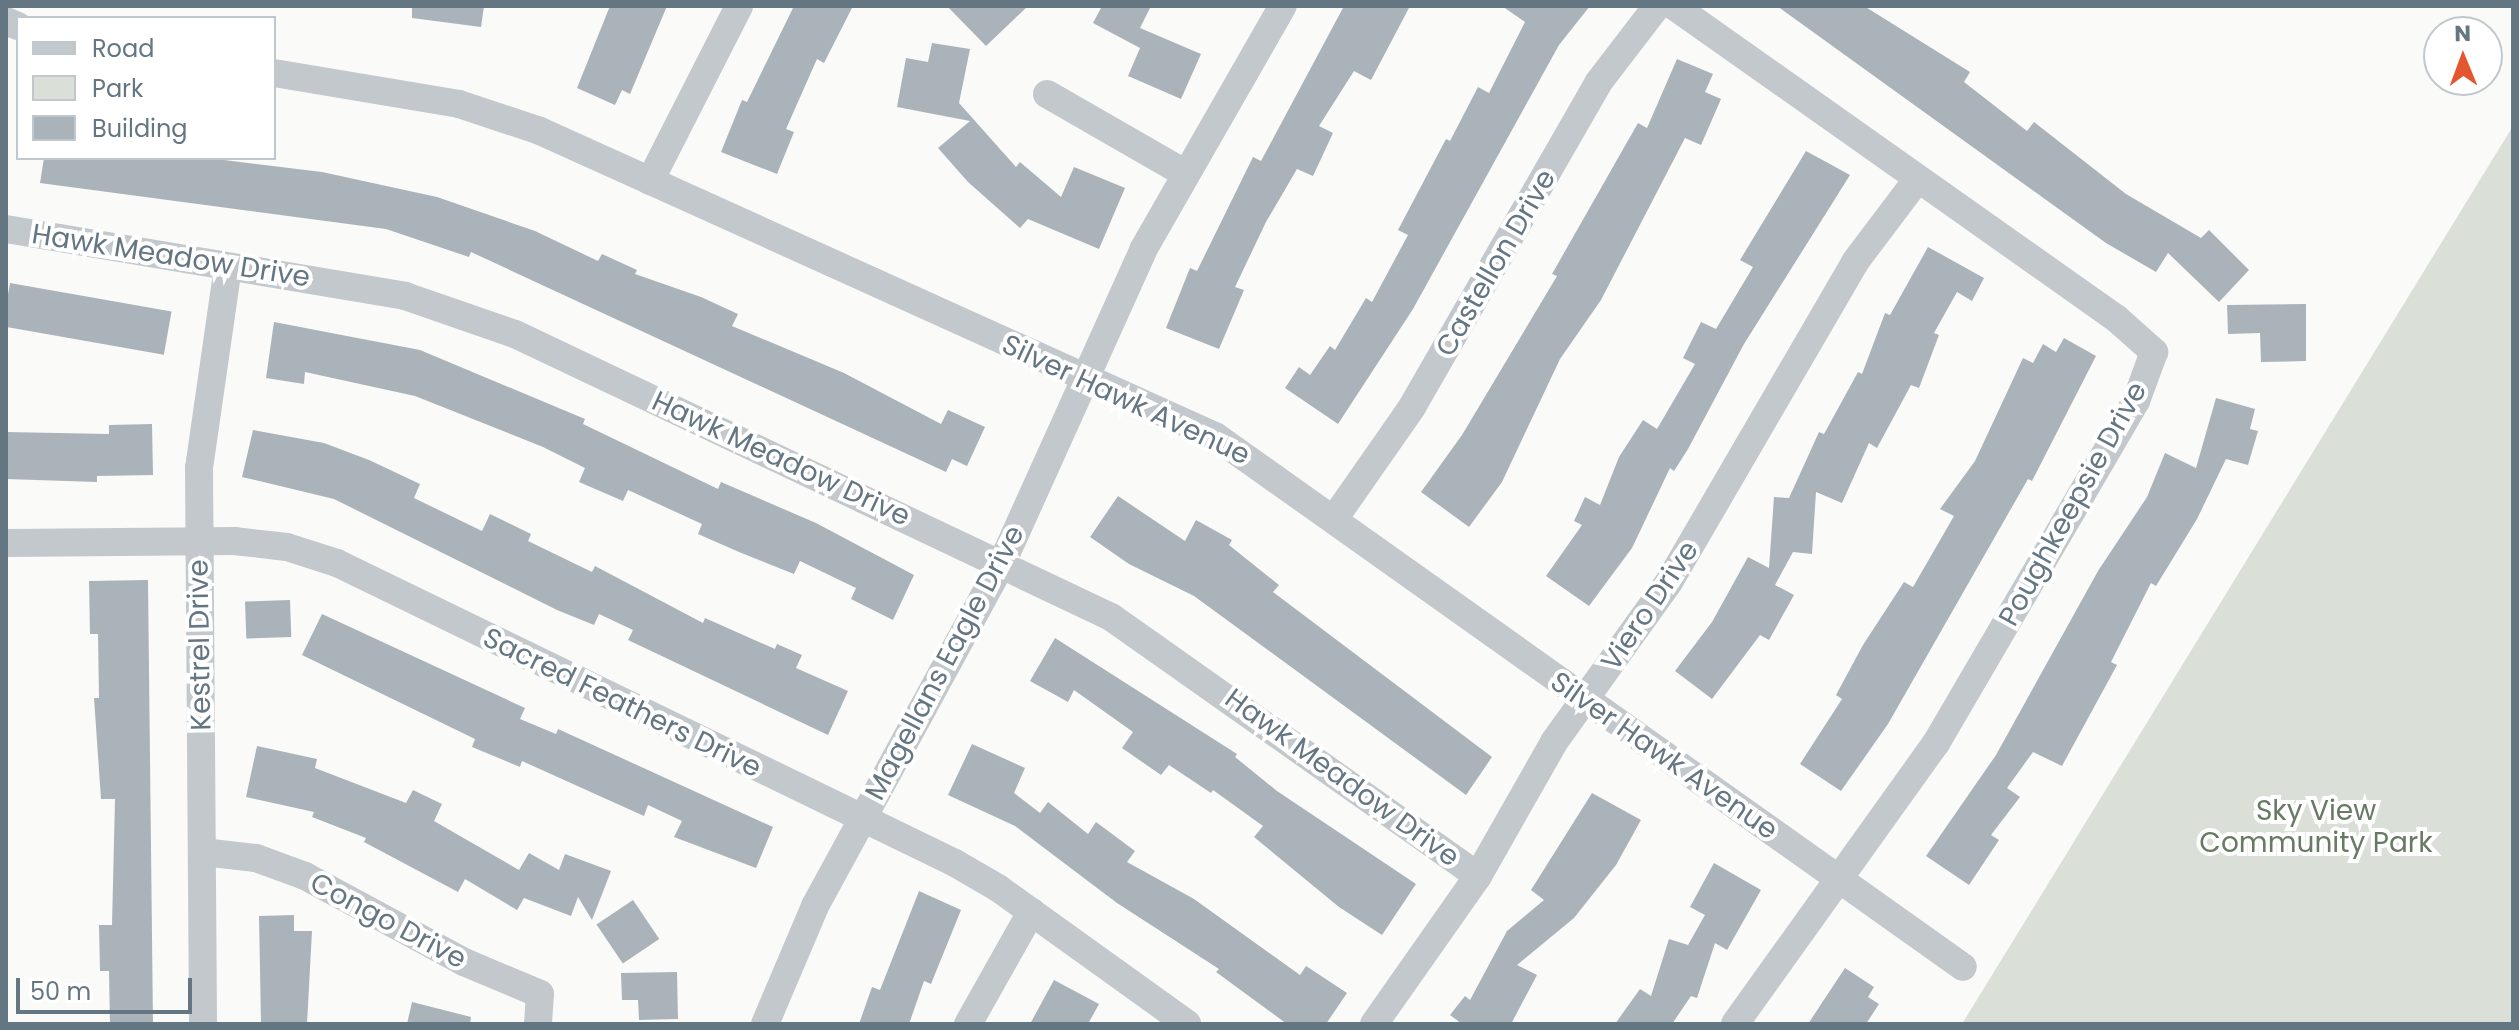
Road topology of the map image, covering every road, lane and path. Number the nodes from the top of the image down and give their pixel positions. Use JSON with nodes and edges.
{"nodes":[{"id":1,"x":739,"y":6,"type":"edge"},
{"id":2,"x":1283,"y":6,"type":"edge"},
{"id":3,"x":1657,"y":6,"type":"edge"},
{"id":4,"x":1674,"y":6,"type":"edge"},
{"id":5,"x":276,"y":73,"type":"edge"},
{"id":6,"x":1047,"y":94,"type":"dead end"},
{"id":7,"x":1186,"y":174,"type":"junction"},
{"id":8,"x":650,"y":181,"type":"junction"},
{"id":9,"x":1916,"y":181,"type":"junction"},
{"id":10,"x":6,"y":229,"type":"edge"},
{"id":11,"x":228,"y":267,"type":"junction"},
{"id":12,"x":1082,"y":378,"type":"junction"},
{"id":13,"x":1334,"y":519,"type":"junction"},
{"id":14,"x":199,"y":540,"type":"junction"},
{"id":15,"x":6,"y":543,"type":"edge"},
{"id":16,"x":1002,"y":563,"type":"junction"},
{"id":17,"x":1585,"y":700,"type":"junction"},
{"id":18,"x":862,"y":818,"type":"junction"},
{"id":19,"x":203,"y":852,"type":"junction"},
{"id":20,"x":1478,"y":876,"type":"junction"},
{"id":21,"x":1839,"y":880,"type":"junction"},
{"id":22,"x":1031,"y":912,"type":"junction"},
{"id":23,"x":1963,"y":967,"type":"dead end"},
{"id":24,"x":203,"y":1024,"type":"edge"},
{"id":25,"x":538,"y":1024,"type":"edge"},
{"id":26,"x":765,"y":1024,"type":"edge"},
{"id":27,"x":968,"y":1024,"type":"edge"},
{"id":28,"x":1187,"y":1024,"type":"edge"},
{"id":29,"x":1374,"y":1024,"type":"edge"},
{"id":30,"x":1735,"y":1024,"type":"edge"}],
"edges":[{"from":1,"to":8,"type":"street"},
{"from":2,"to":7,"type":"street","name":"Magellans Eagle Drive"},
{"from":3,"to":13,"type":"street","name":"Castellon Drive"},
{"from":4,"to":9,"type":"street","name":"Poughkeepsie Drive"},
{"from":5,"to":8,"type":"street","name":"Silver Hawk Avenue"},
{"from":6,"to":7,"type":"street"},
{"from":7,"to":12,"type":"street","name":"Magellans Eagle Drive"},
{"from":8,"to":12,"type":"street","name":"Silver Hawk Avenue"},
{"from":9,"to":17,"type":"street","name":"Viero Drive"},
{"from":9,"to":21,"type":"street","name":"Poughkeepsie Drive"},
{"from":10,"to":11,"type":"street","name":"Hawk Meadow Drive"},
{"from":11,"to":14,"type":"street","name":"Kestrel Drive"},
{"from":11,"to":16,"type":"street","name":"Hawk Meadow Drive"},
{"from":12,"to":13,"type":"street","name":"Silver Hawk Avenue"},
{"from":12,"to":16,"type":"street","name":"Magellans Eagle Drive"},
{"from":13,"to":17,"type":"street","name":"Silver Hawk Avenue"},
{"from":14,"to":15,"type":"street","name":"Sacred Feathers Drive"},
{"from":14,"to":18,"type":"street","name":"Sacred Feathers Drive"},
{"from":14,"to":19,"type":"street","name":"Kestrel Drive"},
{"from":16,"to":18,"type":"street","name":"Magellans Eagle Drive"},
{"from":16,"to":20,"type":"street","name":"Hawk Meadow Drive"},
{"from":17,"to":20,"type":"street","name":"Viero Drive"},
{"from":17,"to":21,"type":"street","name":"Silver Hawk Avenue"},
{"from":18,"to":22,"type":"street","name":"Sacred Feathers Drive"},
{"from":18,"to":26,"type":"street","name":"Magellans Eagle Drive"},
{"from":19,"to":24,"type":"street","name":"Kestrel Drive"},
{"from":19,"to":25,"type":"street","name":"Congo Drive"},
{"from":20,"to":29,"type":"street","name":"Viero Drive"},
{"from":21,"to":23,"type":"street","name":"Silver Hawk Avenue"},
{"from":21,"to":30,"type":"street","name":"Poughkeepsie Drive"},
{"from":22,"to":27,"type":"street"},
{"from":22,"to":28,"type":"street","name":"Sacred Feathers Drive"}]}
